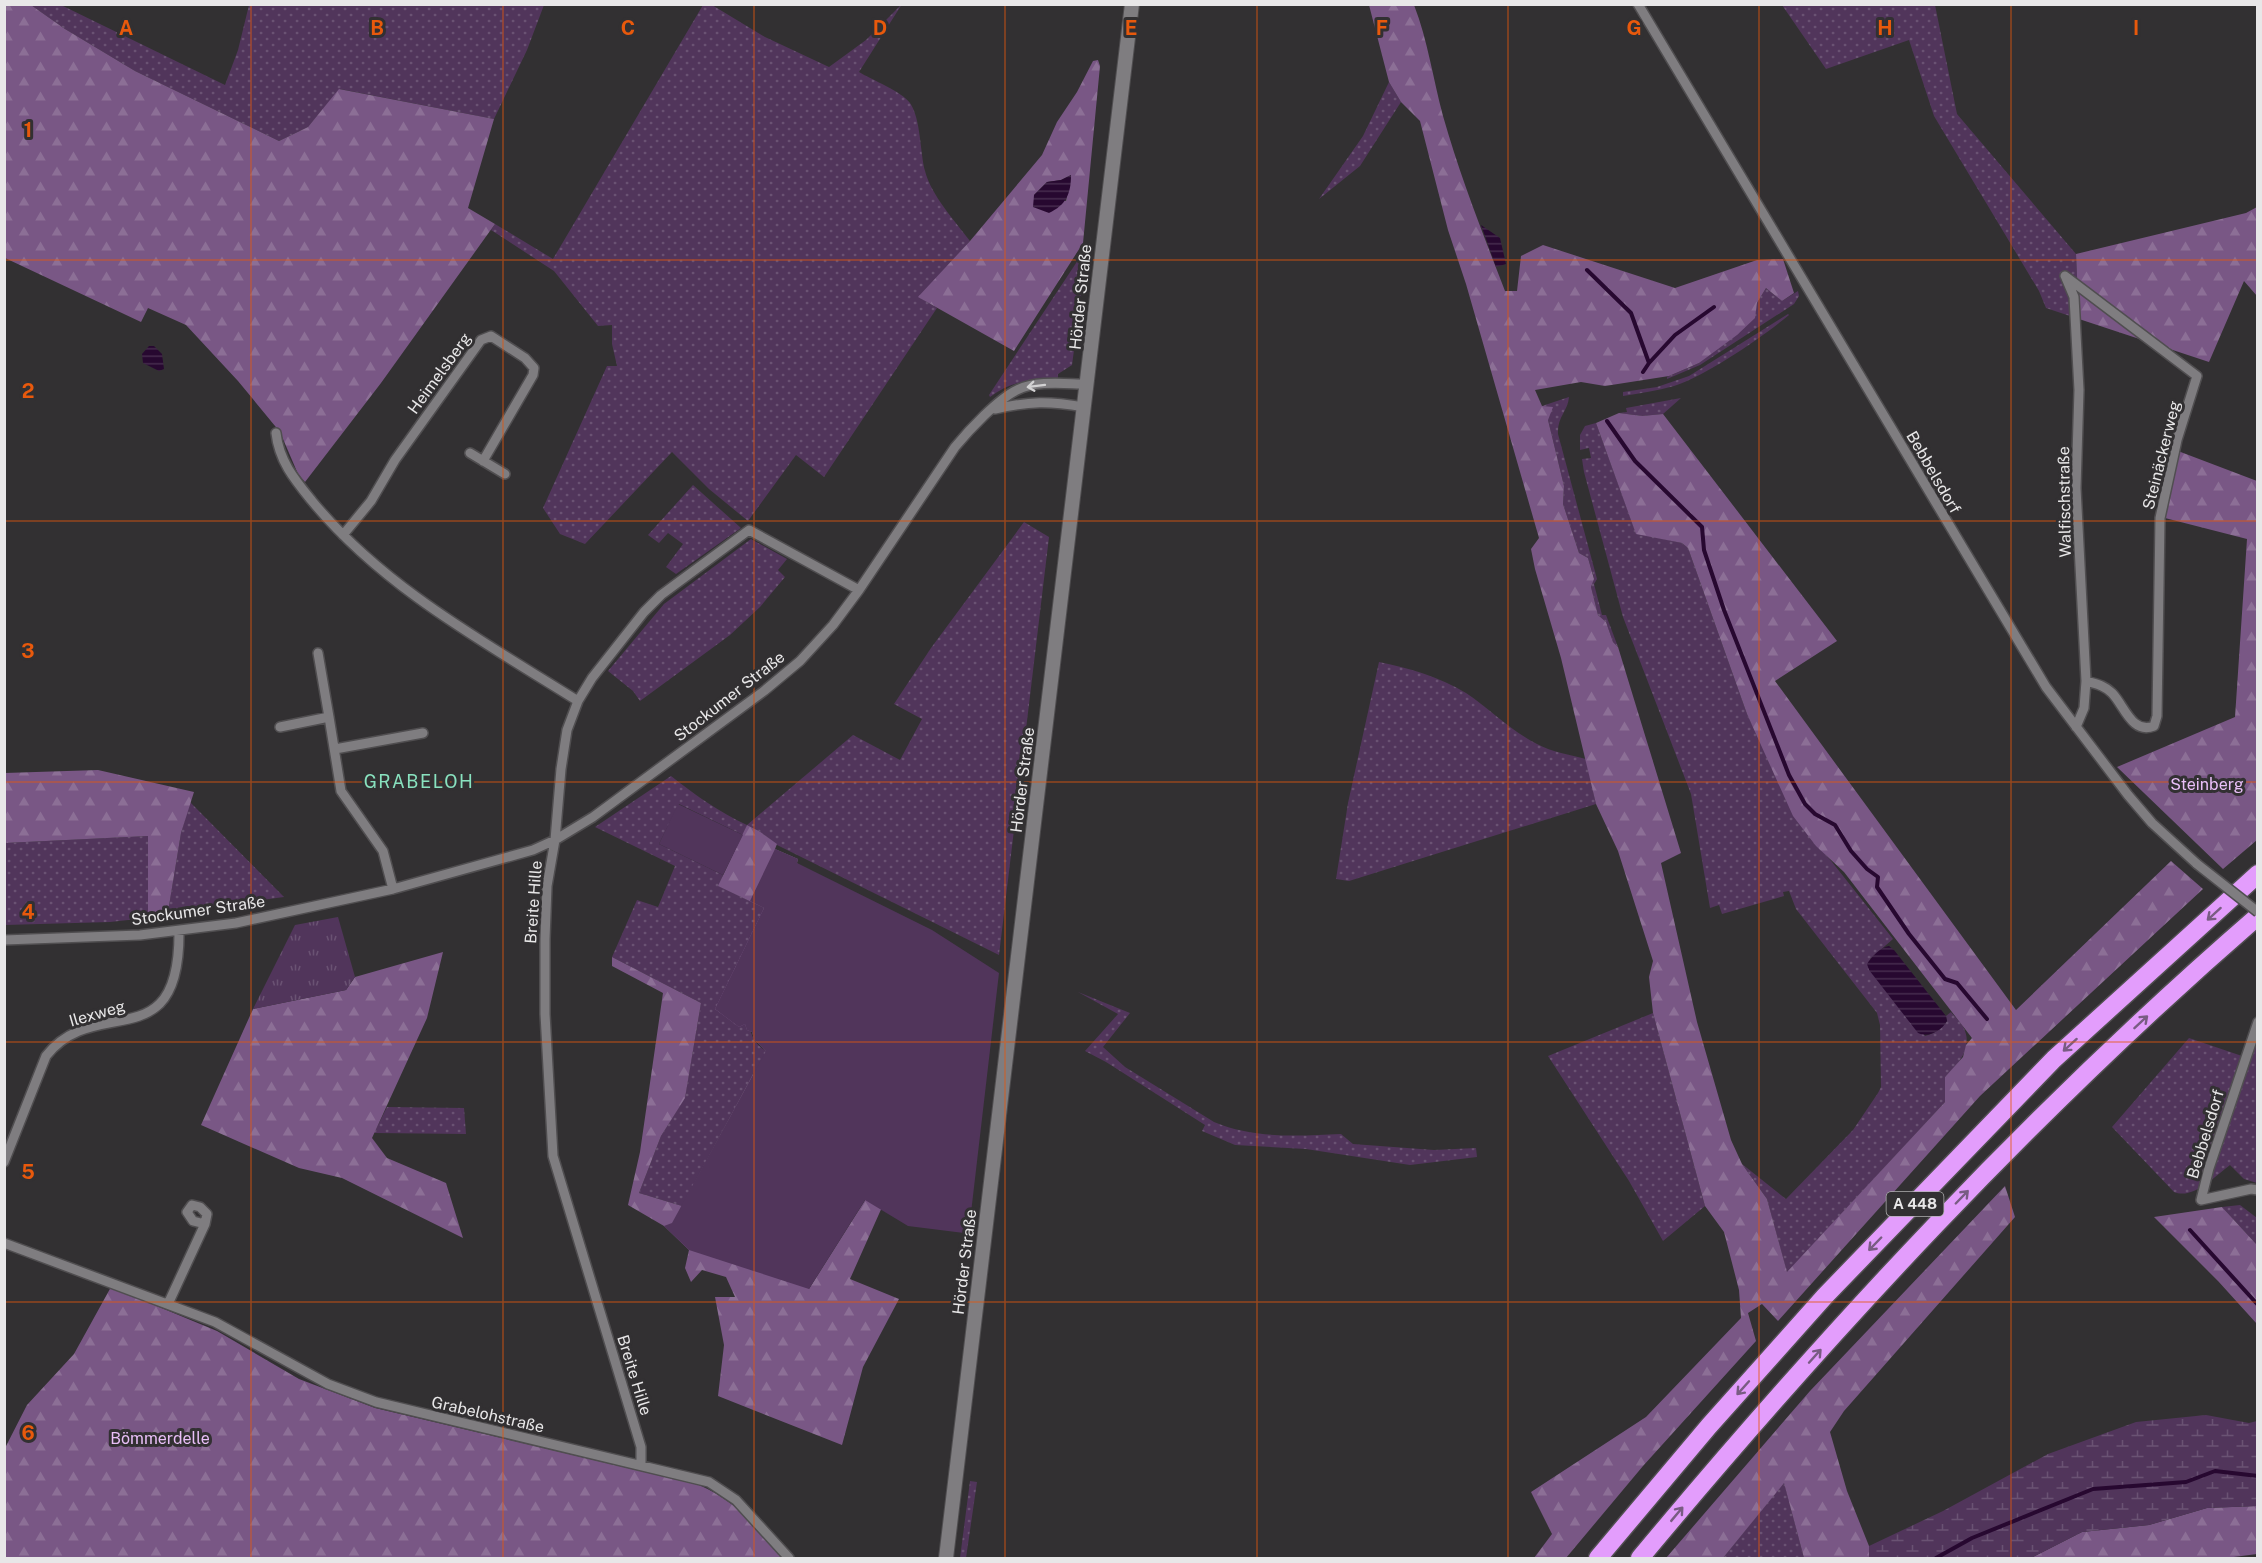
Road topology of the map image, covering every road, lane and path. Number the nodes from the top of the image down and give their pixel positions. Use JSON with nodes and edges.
{"nodes":[{"id":1,"x":1132,"y":4,"type":"edge"},
{"id":2,"x":1638,"y":4,"type":"edge"},
{"id":3,"x":2066,"y":276,"type":"joint"},
{"id":4,"x":1087,"y":384,"type":"junction"},
{"id":5,"x":1084,"y":407,"type":"junction"},
{"id":6,"x":992,"y":409,"type":"junction"},
{"id":7,"x":276,"y":434,"type":"dead end"},
{"id":8,"x":470,"y":453,"type":"dead end"},
{"id":9,"x":483,"y":461,"type":"junction"},
{"id":10,"x":505,"y":474,"type":"dead end"},
{"id":11,"x":343,"y":536,"type":"junction"},
{"id":12,"x":859,"y":590,"type":"junction"},
{"id":13,"x":318,"y":653,"type":"dead end"},
{"id":14,"x":2086,"y":681,"type":"junction"},
{"id":15,"x":578,"y":701,"type":"junction"},
{"id":16,"x":329,"y":717,"type":"junction"},
{"id":17,"x":280,"y":727,"type":"dead end"},
{"id":18,"x":2076,"y":727,"type":"junction"},
{"id":19,"x":423,"y":734,"type":"dead end"},
{"id":20,"x":335,"y":749,"type":"junction"},
{"id":21,"x":555,"y":840,"type":"junction"},
{"id":22,"x":2258,"y":874,"type":"edge"},
{"id":23,"x":393,"y":889,"type":"junction"},
{"id":24,"x":2258,"y":914,"type":"edge"},
{"id":25,"x":179,"y":931,"type":"junction"},
{"id":26,"x":4,"y":940,"type":"edge"},
{"id":27,"x":2258,"y":1022,"type":"edge"},
{"id":28,"x":4,"y":1162,"type":"edge"},
{"id":29,"x":2258,"y":1190,"type":"edge"},
{"id":30,"x":205,"y":1224,"type":"dead end"},
{"id":31,"x":4,"y":1243,"type":"edge"},
{"id":32,"x":168,"y":1304,"type":"junction"},
{"id":33,"x":640,"y":1465,"type":"junction"},
{"id":34,"x":789,"y":1558,"type":"edge"},
{"id":35,"x":946,"y":1558,"type":"edge"},
{"id":36,"x":1598,"y":1558,"type":"edge"},
{"id":37,"x":1640,"y":1558,"type":"edge"}],
"edges":[{"from":1,"to":4,"type":"main road","name":"Hörder Straße"},
{"from":2,"to":18,"type":"street","name":"Bebbelsdorf"},
{"from":3,"to":14,"type":"street","name":"Walfischstraße"},
{"from":3,"to":14,"type":"street","name":"Steinäckerweg"},
{"from":4,"to":5,"type":"main road","name":"Hörder Straße"},
{"from":4,"to":6,"type":"street","name":"Stockumer Straße","one_way":true},
{"from":5,"to":6,"type":"street"},
{"from":5,"to":35,"type":"main road","name":"Hörder Straße"},
{"from":6,"to":12,"type":"street","name":"Stockumer Straße"},
{"from":7,"to":11,"type":"street"},
{"from":8,"to":9,"type":"street"},
{"from":9,"to":10,"type":"street"},
{"from":9,"to":11,"type":"street","name":"Heimelsberg"},
{"from":11,"to":15,"type":"street"},
{"from":12,"to":15,"type":"street","name":"Breite Hille"},
{"from":12,"to":21,"type":"street","name":"Stockumer Straße"},
{"from":13,"to":16,"type":"street"},
{"from":14,"to":18,"type":"street","name":"Walfischstraße"},
{"from":15,"to":21,"type":"street","name":"Breite Hille"},
{"from":16,"to":17,"type":"street"},
{"from":16,"to":20,"type":"street"},
{"from":18,"to":24,"type":"street","name":"Bebbelsdorf","bridge":true},
{"from":19,"to":20,"type":"street"},
{"from":20,"to":23,"type":"street"},
{"from":21,"to":23,"type":"street","name":"Stockumer Straße"},
{"from":21,"to":33,"type":"street","name":"Breite Hille"},
{"from":22,"to":36,"type":"highway","number":"A 448","one_way":true},
{"from":23,"to":25,"type":"street","name":"Stockumer Straße"},
{"from":37,"to":24,"type":"highway","number":"A 448","one_way":true},
{"from":25,"to":26,"type":"street","name":"Stockumer Straße"},
{"from":25,"to":28,"type":"street","name":"Ilexweg"},
{"from":27,"to":29,"type":"street","name":"Bebbelsdorf"},
{"from":30,"to":32,"type":"street"},
{"from":31,"to":32,"type":"street","name":"Grabelohstraße"},
{"from":32,"to":33,"type":"street","name":"Grabelohstraße"},
{"from":33,"to":34,"type":"street","name":"Grabelohstraße"}]}
